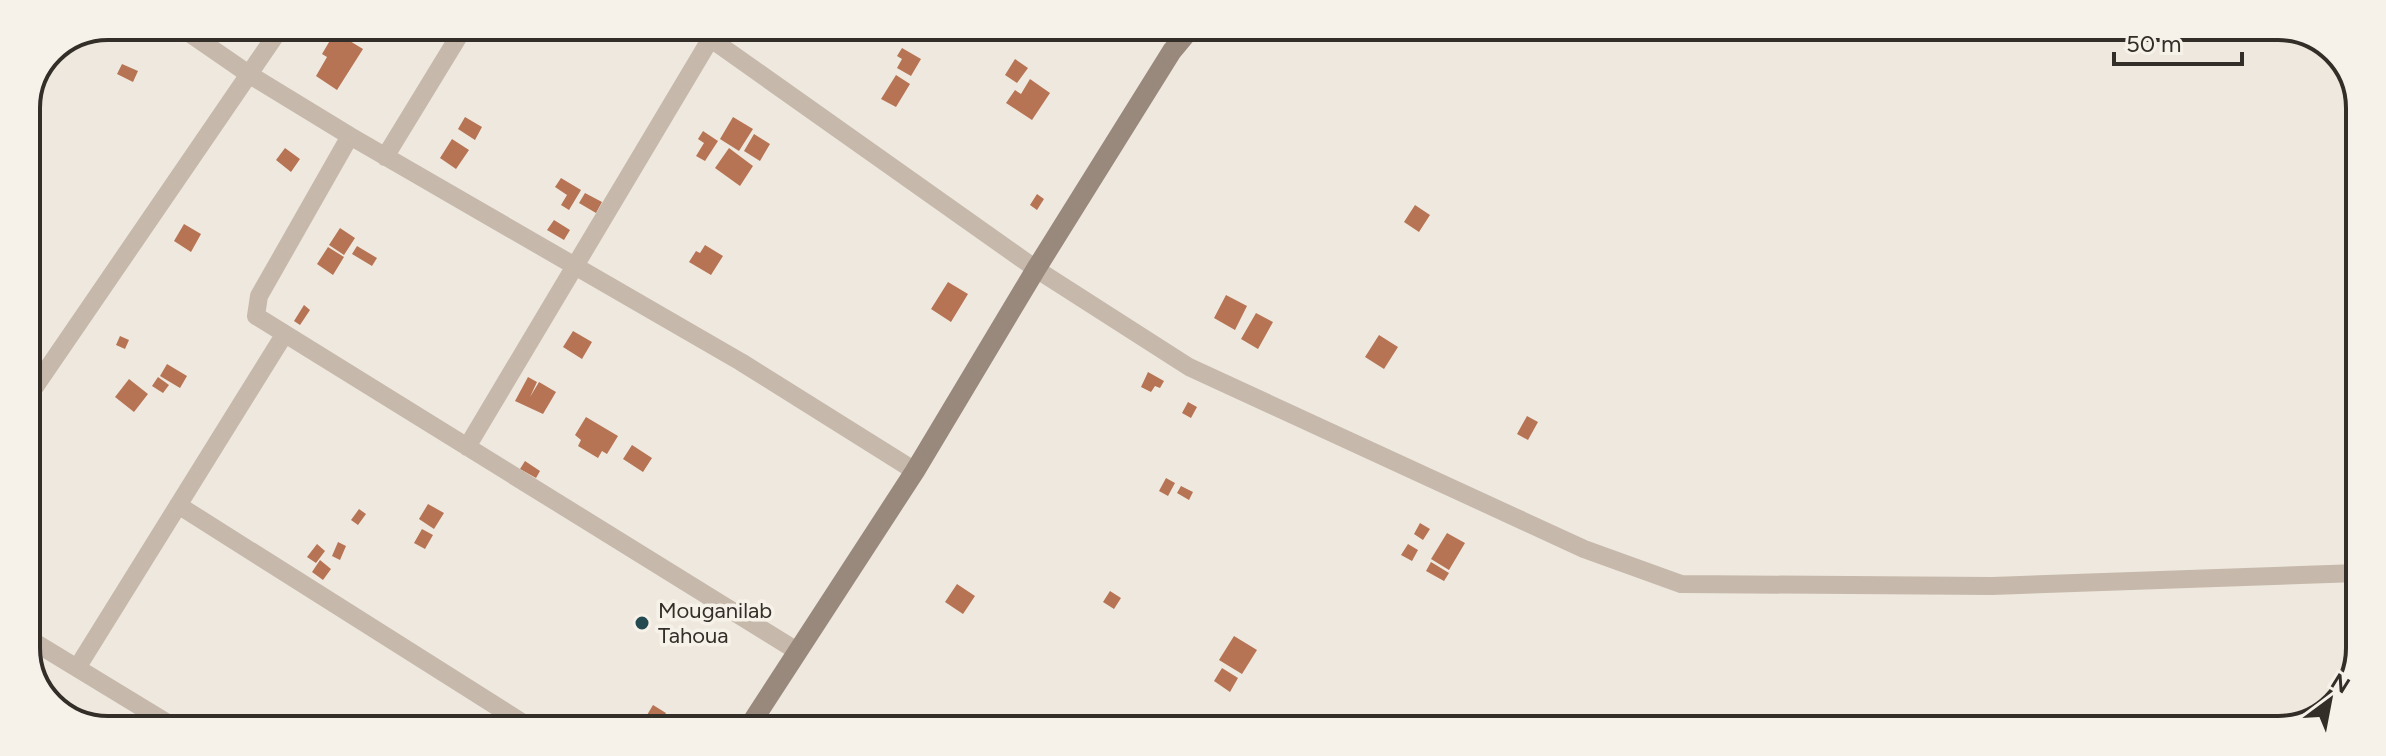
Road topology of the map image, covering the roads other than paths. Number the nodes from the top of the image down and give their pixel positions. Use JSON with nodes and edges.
{"nodes":[{"id":1,"x":199,"y":40,"type":"edge"},
{"id":2,"x":273,"y":40,"type":"edge"},
{"id":3,"x":456,"y":40,"type":"edge"},
{"id":4,"x":710,"y":40,"type":"edge"},
{"id":5,"x":714,"y":40,"type":"edge"},
{"id":6,"x":1181,"y":40,"type":"edge"},
{"id":7,"x":250,"y":75,"type":"junction"},
{"id":8,"x":350,"y":136,"type":"junction"},
{"id":9,"x":385,"y":157,"type":"junction"},
{"id":10,"x":575,"y":266,"type":"junction"},
{"id":11,"x":1036,"y":269,"type":"junction"},
{"id":12,"x":284,"y":335,"type":"junction"},
{"id":13,"x":40,"y":380,"type":"edge"},
{"id":14,"x":467,"y":447,"type":"junction"},
{"id":15,"x":915,"y":471,"type":"junction"},
{"id":16,"x":178,"y":505,"type":"junction"},
{"id":17,"x":2346,"y":573,"type":"edge"},
{"id":18,"x":40,"y":646,"type":"edge"},
{"id":19,"x":797,"y":651,"type":"junction"},
{"id":20,"x":77,"y":668,"type":"junction"},
{"id":21,"x":156,"y":716,"type":"edge"},
{"id":22,"x":512,"y":716,"type":"edge"},
{"id":23,"x":756,"y":716,"type":"edge"}],
"edges":[{"from":1,"to":7,"type":"street"},
{"from":2,"to":7,"type":"street"},
{"from":3,"to":9,"type":"street"},
{"from":4,"to":10,"type":"street"},
{"from":5,"to":11,"type":"street"},
{"from":6,"to":11,"type":"street"},
{"from":7,"to":8,"type":"street"},
{"from":7,"to":13,"type":"street"},
{"from":8,"to":9,"type":"street"},
{"from":8,"to":12,"type":"street"},
{"from":9,"to":10,"type":"street"},
{"from":10,"to":14,"type":"street"},
{"from":10,"to":15,"type":"street"},
{"from":11,"to":15,"type":"street"},
{"from":11,"to":17,"type":"street"},
{"from":12,"to":14,"type":"street"},
{"from":12,"to":16,"type":"street"},
{"from":14,"to":19,"type":"street"},
{"from":15,"to":19,"type":"street"},
{"from":16,"to":20,"type":"street"},
{"from":16,"to":22,"type":"street"},
{"from":18,"to":20,"type":"street"},
{"from":19,"to":23,"type":"street"},
{"from":20,"to":21,"type":"street"}]}
